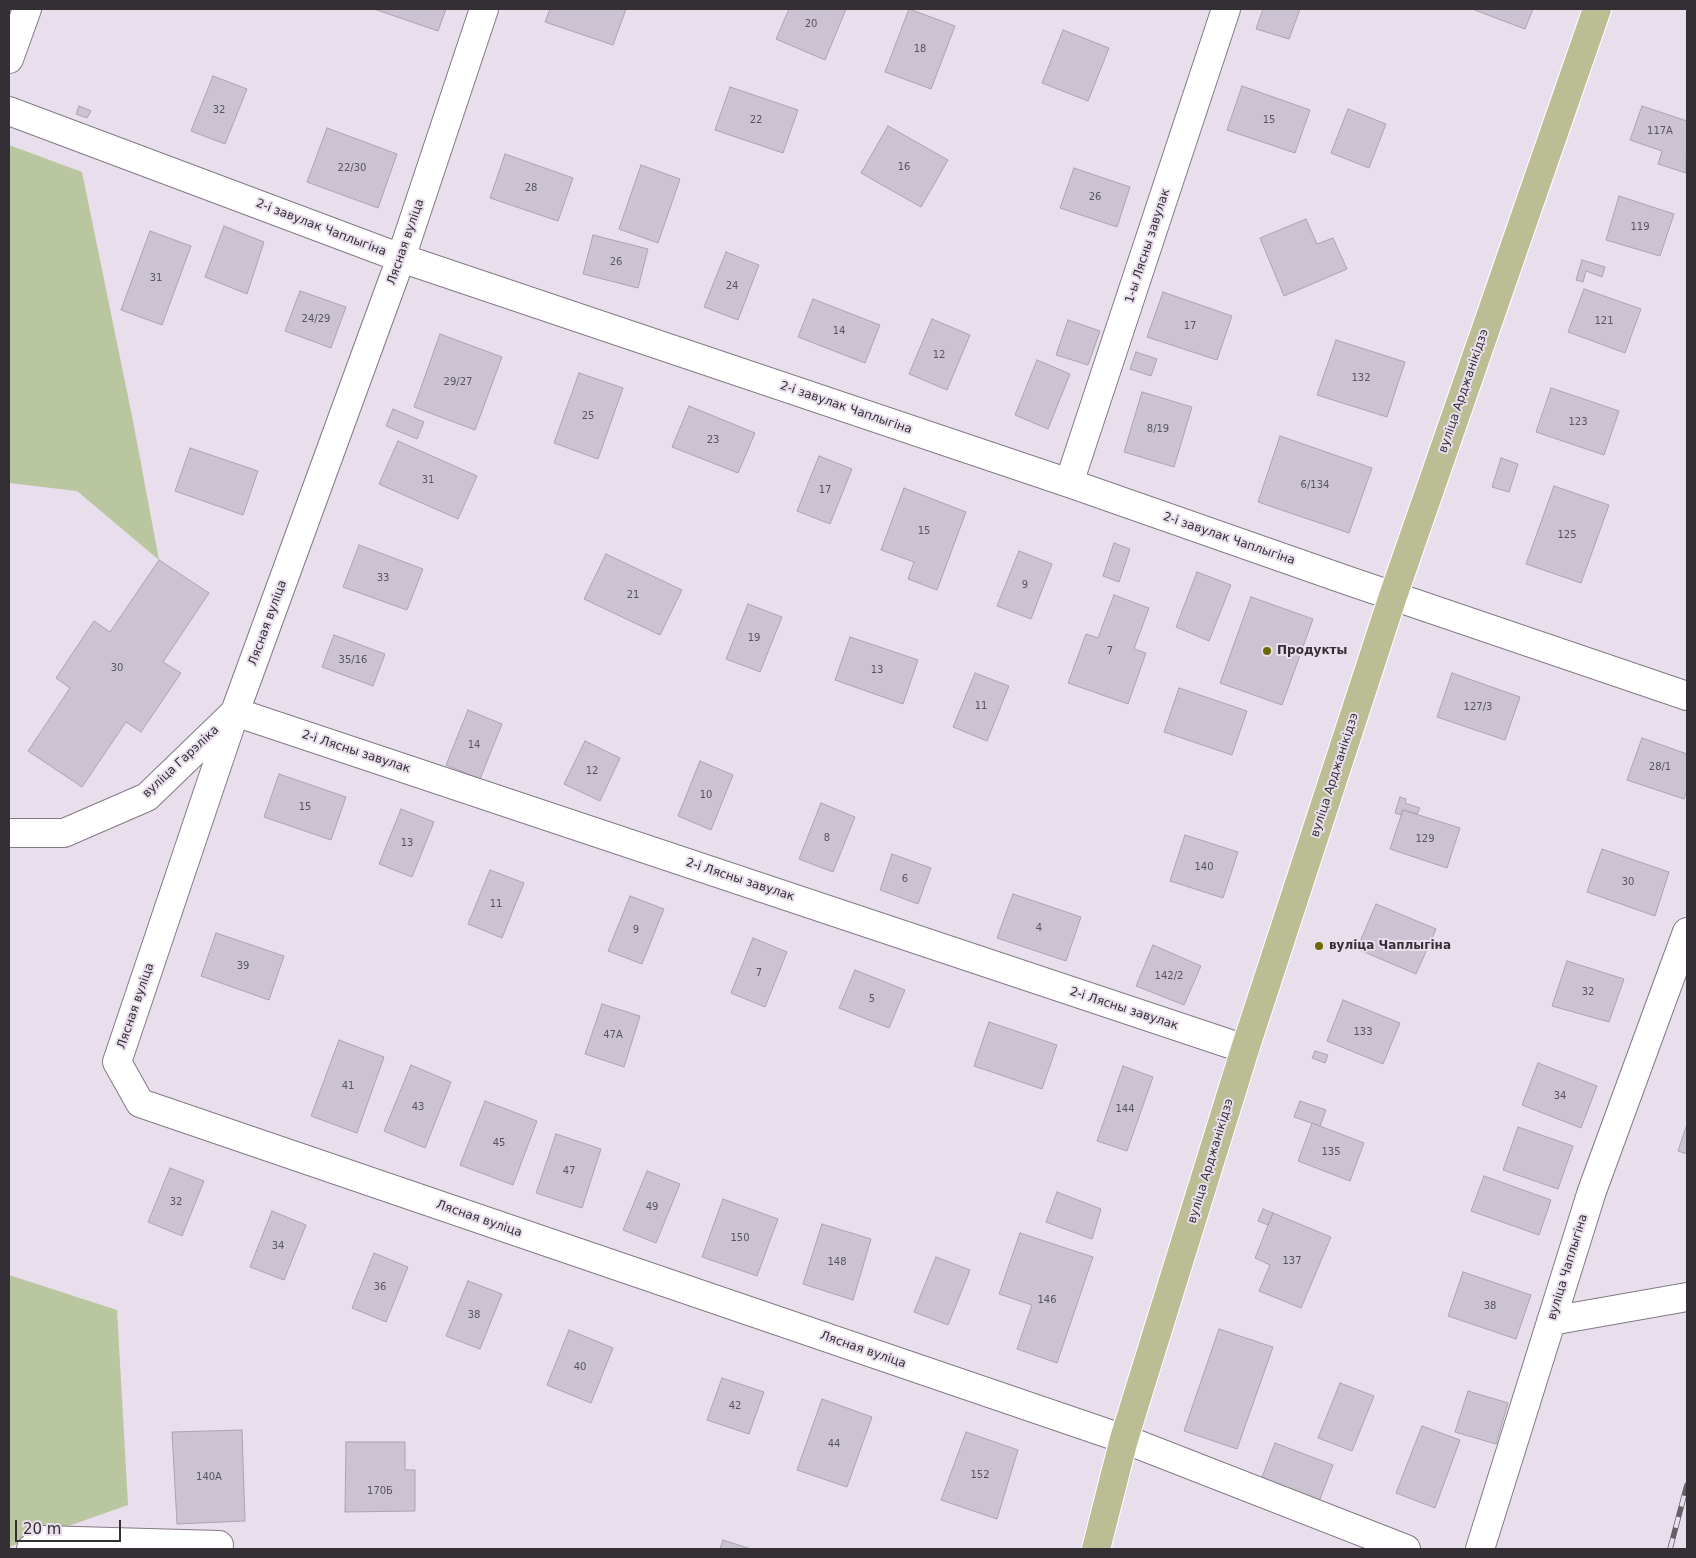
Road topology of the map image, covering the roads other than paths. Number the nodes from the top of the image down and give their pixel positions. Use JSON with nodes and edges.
{"nodes":[{"id":1,"x":27,"y":9,"type":"edge"},
{"id":2,"x":484,"y":9,"type":"edge"},
{"id":3,"x":1226,"y":9,"type":"edge"},
{"id":4,"x":1597,"y":9,"type":"edge"},
{"id":5,"x":9,"y":59,"type":"edge"},
{"id":6,"x":9,"y":111,"type":"edge"},
{"id":7,"x":401,"y":258,"type":"junction"},
{"id":8,"x":1069,"y":484,"type":"junction"},
{"id":9,"x":1393,"y":596,"type":"junction"},
{"id":10,"x":1687,"y":696,"type":"edge"},
{"id":11,"x":235,"y":712,"type":"junction"},
{"id":12,"x":9,"y":834,"type":"edge"},
{"id":13,"x":1687,"y":932,"type":"edge"},
{"id":14,"x":1246,"y":1049,"type":"junction"},
{"id":15,"x":1687,"y":1297,"type":"edge"},
{"id":16,"x":1551,"y":1321,"type":"junction"},
{"id":17,"x":1124,"y":1439,"type":"junction"},
{"id":18,"x":219,"y":1545,"type":"dead end"},
{"id":19,"x":31,"y":1549,"type":"edge"},
{"id":20,"x":1096,"y":1549,"type":"edge"},
{"id":21,"x":1406,"y":1549,"type":"edge"},
{"id":22,"x":1480,"y":1549,"type":"edge"}],
"edges":[{"from":1,"to":5,"type":"street"},
{"from":2,"to":7,"type":"street","name":"Лясная вуліца"},
{"from":3,"to":8,"type":"street","name":"1-ы Лясны завулак"},
{"from":4,"to":9,"type":"main road","name":"вуліца Арджанікідзэ"},
{"from":6,"to":7,"type":"street","name":"2-і завулак Чаплыгіна"},
{"from":7,"to":8,"type":"street","name":"2-і завулак Чаплыгіна"},
{"from":7,"to":11,"type":"street","name":"Лясная вуліца"},
{"from":8,"to":9,"type":"street","name":"2-і завулак Чаплыгіна"},
{"from":9,"to":10,"type":"street","name":"2-і завулак Чаплыгіна"},
{"from":9,"to":14,"type":"main road","name":"вуліца Арджанікідзэ"},
{"from":11,"to":12,"type":"street","name":"вуліца Гарэліка"},
{"from":11,"to":14,"type":"street","name":"2-і Лясны завулак"},
{"from":11,"to":17,"type":"street","name":"Лясная вуліца"},
{"from":13,"to":16,"type":"street","name":"вуліца Чаплыгіна"},
{"from":14,"to":17,"type":"main road","name":"вуліца Арджанікідзэ"},
{"from":15,"to":16,"type":"street"},
{"from":16,"to":22,"type":"street","name":"вуліца Чаплыгіна"},
{"from":17,"to":20,"type":"main road","name":"вуліца Арджанікідзэ"},
{"from":17,"to":21,"type":"street","name":"Лясная вуліца"},
{"from":18,"to":19,"type":"street"}]}
